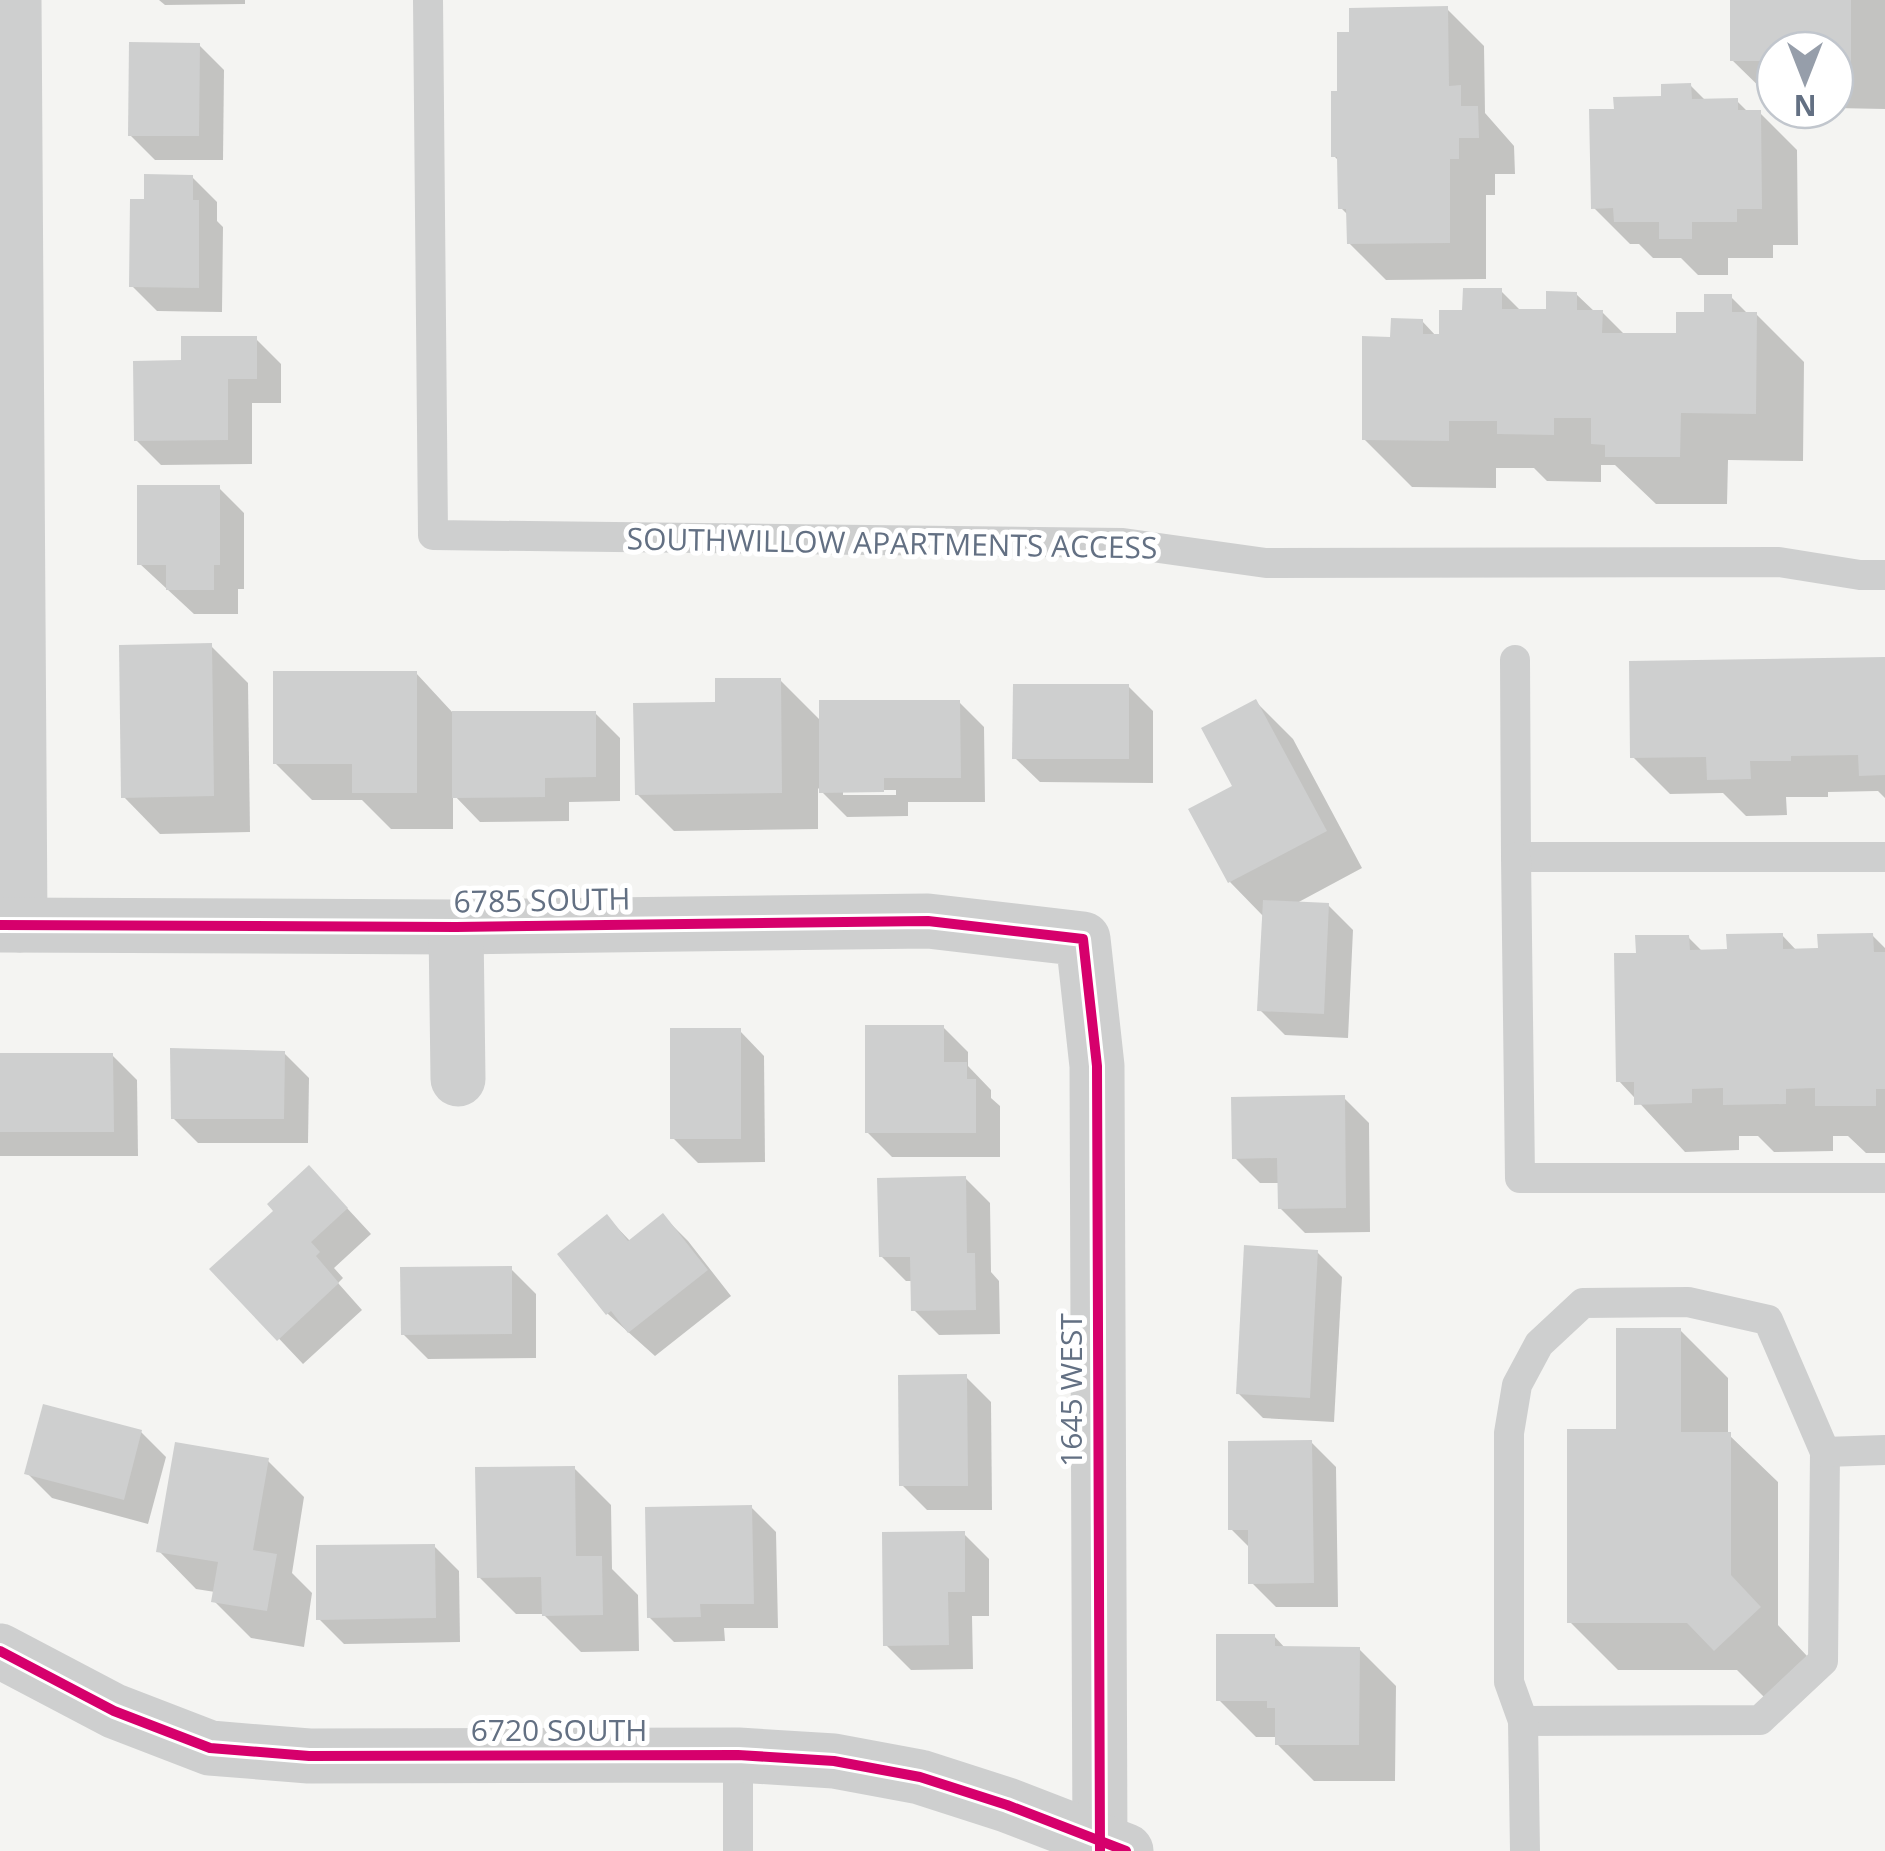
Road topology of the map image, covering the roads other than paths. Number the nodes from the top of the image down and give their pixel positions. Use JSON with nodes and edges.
{"nodes":[{"id":1,"x":14,"y":0,"type":"edge"},
{"id":2,"x":428,"y":0,"type":"edge"},
{"id":3,"x":1885,"y":576,"type":"edge"},
{"id":4,"x":1514,"y":660,"type":"dead end"},
{"id":5,"x":1885,"y":857,"type":"edge"},
{"id":6,"x":1516,"y":858,"type":"junction"},
{"id":7,"x":10,"y":925,"type":"edge"},
{"id":8,"x":456,"y":927,"type":"junction"},
{"id":9,"x":1083,"y":939,"type":"joint"},
{"id":10,"x":458,"y":1079,"type":"dead end"},
{"id":11,"x":1883,"y":1178,"type":"edge"},
{"id":12,"x":1885,"y":1450,"type":"edge"},
{"id":13,"x":1825,"y":1452,"type":"junction"},
{"id":14,"x":0,"y":1651,"type":"edge"},
{"id":15,"x":1523,"y":1722,"type":"junction"},
{"id":16,"x":738,"y":1755,"type":"junction"},
{"id":17,"x":1108,"y":1848,"type":"edge"},
{"id":18,"x":738,"y":1851,"type":"edge"},
{"id":19,"x":1525,"y":1851,"type":"edge"}],
"edges":[{"from":1,"to":7,"type":"street"},
{"from":2,"to":3,"type":"lane","name":"SOUTHWILLOW APARTMENTS ACCESS"},
{"from":4,"to":6,"type":"lane"},
{"from":5,"to":6,"type":"lane"},
{"from":6,"to":11,"type":"lane"},
{"from":7,"to":8,"type":"street","name":"6785 SOUTH"},
{"from":8,"to":9,"type":"street","name":"6785 SOUTH"},
{"from":8,"to":10,"type":"street"},
{"from":9,"to":17,"type":"street","name":"1645 WEST"},
{"from":12,"to":13,"type":"lane"},
{"from":13,"to":15,"type":"lane"},
{"from":13,"to":15,"type":"lane"},
{"from":14,"to":16,"type":"street","name":"6720 SOUTH"},
{"from":15,"to":19,"type":"lane"},
{"from":16,"to":17,"type":"street","name":"6720 SOUTH"},
{"from":16,"to":18,"type":"lane"}]}
